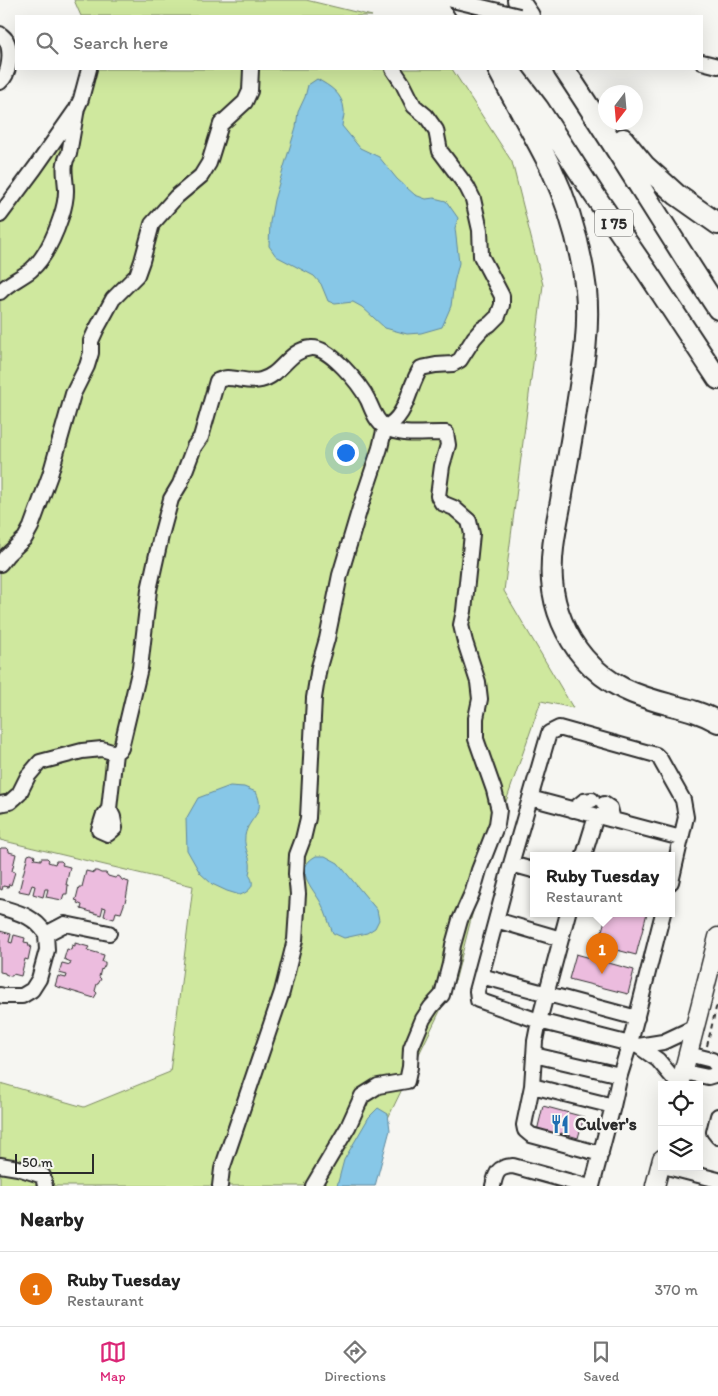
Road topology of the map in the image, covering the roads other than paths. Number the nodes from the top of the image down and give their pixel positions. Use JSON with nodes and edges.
{"nodes":[{"id":1,"x":452,"y":0,"type":"edge"},
{"id":2,"x":459,"y":0,"type":"edge"},
{"id":3,"x":518,"y":0,"type":"edge"},
{"id":4,"x":468,"y":15,"type":"edge"},
{"id":5,"x":516,"y":15,"type":"edge"},
{"id":6,"x":528,"y":15,"type":"edge"},
{"id":7,"x":0,"y":34,"type":"edge"},
{"id":8,"x":703,"y":62,"type":"edge"},
{"id":9,"x":718,"y":66,"type":"edge"},
{"id":10,"x":89,"y":70,"type":"edge"},
{"id":11,"x":251,"y":70,"type":"edge"},
{"id":12,"x":394,"y":70,"type":"edge"},
{"id":13,"x":499,"y":70,"type":"edge"},
{"id":14,"x":508,"y":70,"type":"edge"},
{"id":15,"x":565,"y":70,"type":"edge"},
{"id":16,"x":569,"y":70,"type":"edge"},
{"id":17,"x":0,"y":82,"type":"edge"},
{"id":18,"x":77,"y":108,"type":"junction"},
{"id":19,"x":598,"y":108,"type":"edge"},
{"id":20,"x":615,"y":130,"type":"edge"},
{"id":21,"x":0,"y":215,"type":"edge"},
{"id":22,"x":718,"y":224,"type":"edge"},
{"id":23,"x":0,"y":292,"type":"edge"},
{"id":24,"x":718,"y":309,"type":"edge"},
{"id":25,"x":718,"y":380,"type":"edge"},
{"id":26,"x":385,"y":427,"type":"junction"},
{"id":27,"x":0,"y":564,"type":"edge"},
{"id":28,"x":718,"y":722,"type":"edge"},
{"id":29,"x":115,"y":753,"type":"junction"},
{"id":30,"x":530,"y":798,"type":"junction"},
{"id":31,"x":0,"y":804,"type":"edge"},
{"id":32,"x":110,"y":809,"type":"dead end"},
{"id":33,"x":573,"y":810,"type":"junction"},
{"id":34,"x":596,"y":816,"type":"junction"},
{"id":35,"x":612,"y":820,"type":"junction"},
{"id":36,"x":681,"y":838,"type":"junction"},
{"id":37,"x":585,"y":852,"type":"edge"},
{"id":38,"x":511,"y":864,"type":"junction"},
{"id":39,"x":675,"y":864,"type":"edge"},
{"id":40,"x":530,"y":869,"type":"edge"},
{"id":41,"x":0,"y":907,"type":"edge"},
{"id":42,"x":567,"y":917,"type":"edge"},
{"id":43,"x":661,"y":917,"type":"edge"},
{"id":44,"x":496,"y":920,"type":"junction"},
{"id":45,"x":109,"y":933,"type":"dead end"},
{"id":46,"x":46,"y":934,"type":"junction"},
{"id":47,"x":718,"y":938,"type":"edge"},
{"id":48,"x":561,"y":939,"type":"junction"},
{"id":49,"x":481,"y":976,"type":"junction"},
{"id":50,"x":546,"y":993,"type":"junction"},
{"id":51,"x":0,"y":995,"type":"edge"},
{"id":52,"x":637,"y":1018,"type":"junction"},
{"id":53,"x":539,"y":1021,"type":"junction"},
{"id":54,"x":695,"y":1027,"type":"junction"},
{"id":55,"x":634,"y":1044,"type":"junction"},
{"id":56,"x":534,"y":1055,"type":"junction"},
{"id":57,"x":696,"y":1056,"type":"junction"},
{"id":58,"x":718,"y":1067,"type":"edge"},
{"id":59,"x":718,"y":1074,"type":"edge"},
{"id":60,"x":620,"y":1075,"type":"junction"},
{"id":61,"x":681,"y":1080,"type":"edge"},
{"id":62,"x":532,"y":1086,"type":"junction"},
{"id":63,"x":614,"y":1106,"type":"junction"},
{"id":64,"x":718,"y":1116,"type":"edge"},
{"id":65,"x":718,"y":1137,"type":"edge"},
{"id":66,"x":600,"y":1154,"type":"junction"},
{"id":67,"x":0,"y":1165,"type":"edge"},
{"id":68,"x":660,"y":1171,"type":"edge"},
{"id":69,"x":687,"y":1171,"type":"edge"},
{"id":70,"x":718,"y":1180,"type":"edge"},
{"id":71,"x":46,"y":1186,"type":"edge"},
{"id":72,"x":220,"y":1186,"type":"edge"},
{"id":73,"x":313,"y":1186,"type":"edge"},
{"id":74,"x":493,"y":1186,"type":"edge"},
{"id":75,"x":586,"y":1186,"type":"edge"},
{"id":76,"x":592,"y":1186,"type":"edge"},
{"id":77,"x":655,"y":1186,"type":"edge"}],
"edges":[{"from":1,"to":5,"type":"street","bridge":true},
{"from":2,"to":4,"type":"highway"},
{"from":3,"to":6,"type":"highway"},
{"from":7,"to":17,"type":"street"},
{"from":8,"to":9,"type":"street"},
{"from":10,"to":18,"type":"street"},
{"from":11,"to":27,"type":"street"},
{"from":12,"to":26,"type":"street"},
{"from":13,"to":28,"type":"highway"},
{"from":14,"to":25,"type":"highway","number":"I 75"},
{"from":15,"to":24,"type":"highway","number":"I 75"},
{"from":16,"to":19,"type":"highway"},
{"from":18,"to":21,"type":"street"},
{"from":18,"to":23,"type":"street"},
{"from":20,"to":22,"type":"highway"},
{"from":26,"to":29,"type":"street"},
{"from":26,"to":72,"type":"street"},
{"from":26,"to":73,"type":"street"},
{"from":29,"to":31,"type":"street"},
{"from":29,"to":32,"type":"street"},
{"from":30,"to":33,"type":"street"},
{"from":30,"to":36,"type":"street"},
{"from":30,"to":38,"type":"street"},
{"from":33,"to":34,"type":"street"},
{"from":33,"to":35,"type":"street"},
{"from":34,"to":35,"type":"street"},
{"from":34,"to":37,"type":"street"},
{"from":35,"to":36,"type":"street"},
{"from":36,"to":39,"type":"street"},
{"from":38,"to":40,"type":"street"},
{"from":38,"to":44,"type":"street"},
{"from":41,"to":46,"type":"street"},
{"from":42,"to":48,"type":"street"},
{"from":43,"to":52,"type":"street"},
{"from":44,"to":48,"type":"street"},
{"from":44,"to":49,"type":"street"},
{"from":45,"to":46,"type":"street"},
{"from":46,"to":51,"type":"street"},
{"from":47,"to":54,"type":"main road"},
{"from":48,"to":50,"type":"street"},
{"from":49,"to":50,"type":"street"},
{"from":49,"to":53,"type":"street"},
{"from":50,"to":52,"type":"street"},
{"from":50,"to":53,"type":"street"},
{"from":52,"to":55,"type":"street"},
{"from":53,"to":55,"type":"street"},
{"from":53,"to":56,"type":"street"},
{"from":54,"to":55,"type":"street"},
{"from":54,"to":57,"type":"main road"},
{"from":55,"to":60,"type":"street"},
{"from":55,"to":61,"type":"street"},
{"from":56,"to":60,"type":"street"},
{"from":56,"to":62,"type":"street"},
{"from":57,"to":58,"type":"street"},
{"from":57,"to":61,"type":"main road"},
{"from":59,"to":61,"type":"street"},
{"from":60,"to":63,"type":"street"},
{"from":62,"to":63,"type":"street"},
{"from":62,"to":66,"type":"street"},
{"from":63,"to":66,"type":"street"},
{"from":64,"to":65,"type":"street"},
{"from":66,"to":76,"type":"street"},
{"from":67,"to":71,"type":"street"},
{"from":68,"to":77,"type":"main road"},
{"from":69,"to":70,"type":"street"},
{"from":74,"to":75,"type":"street"}]}
